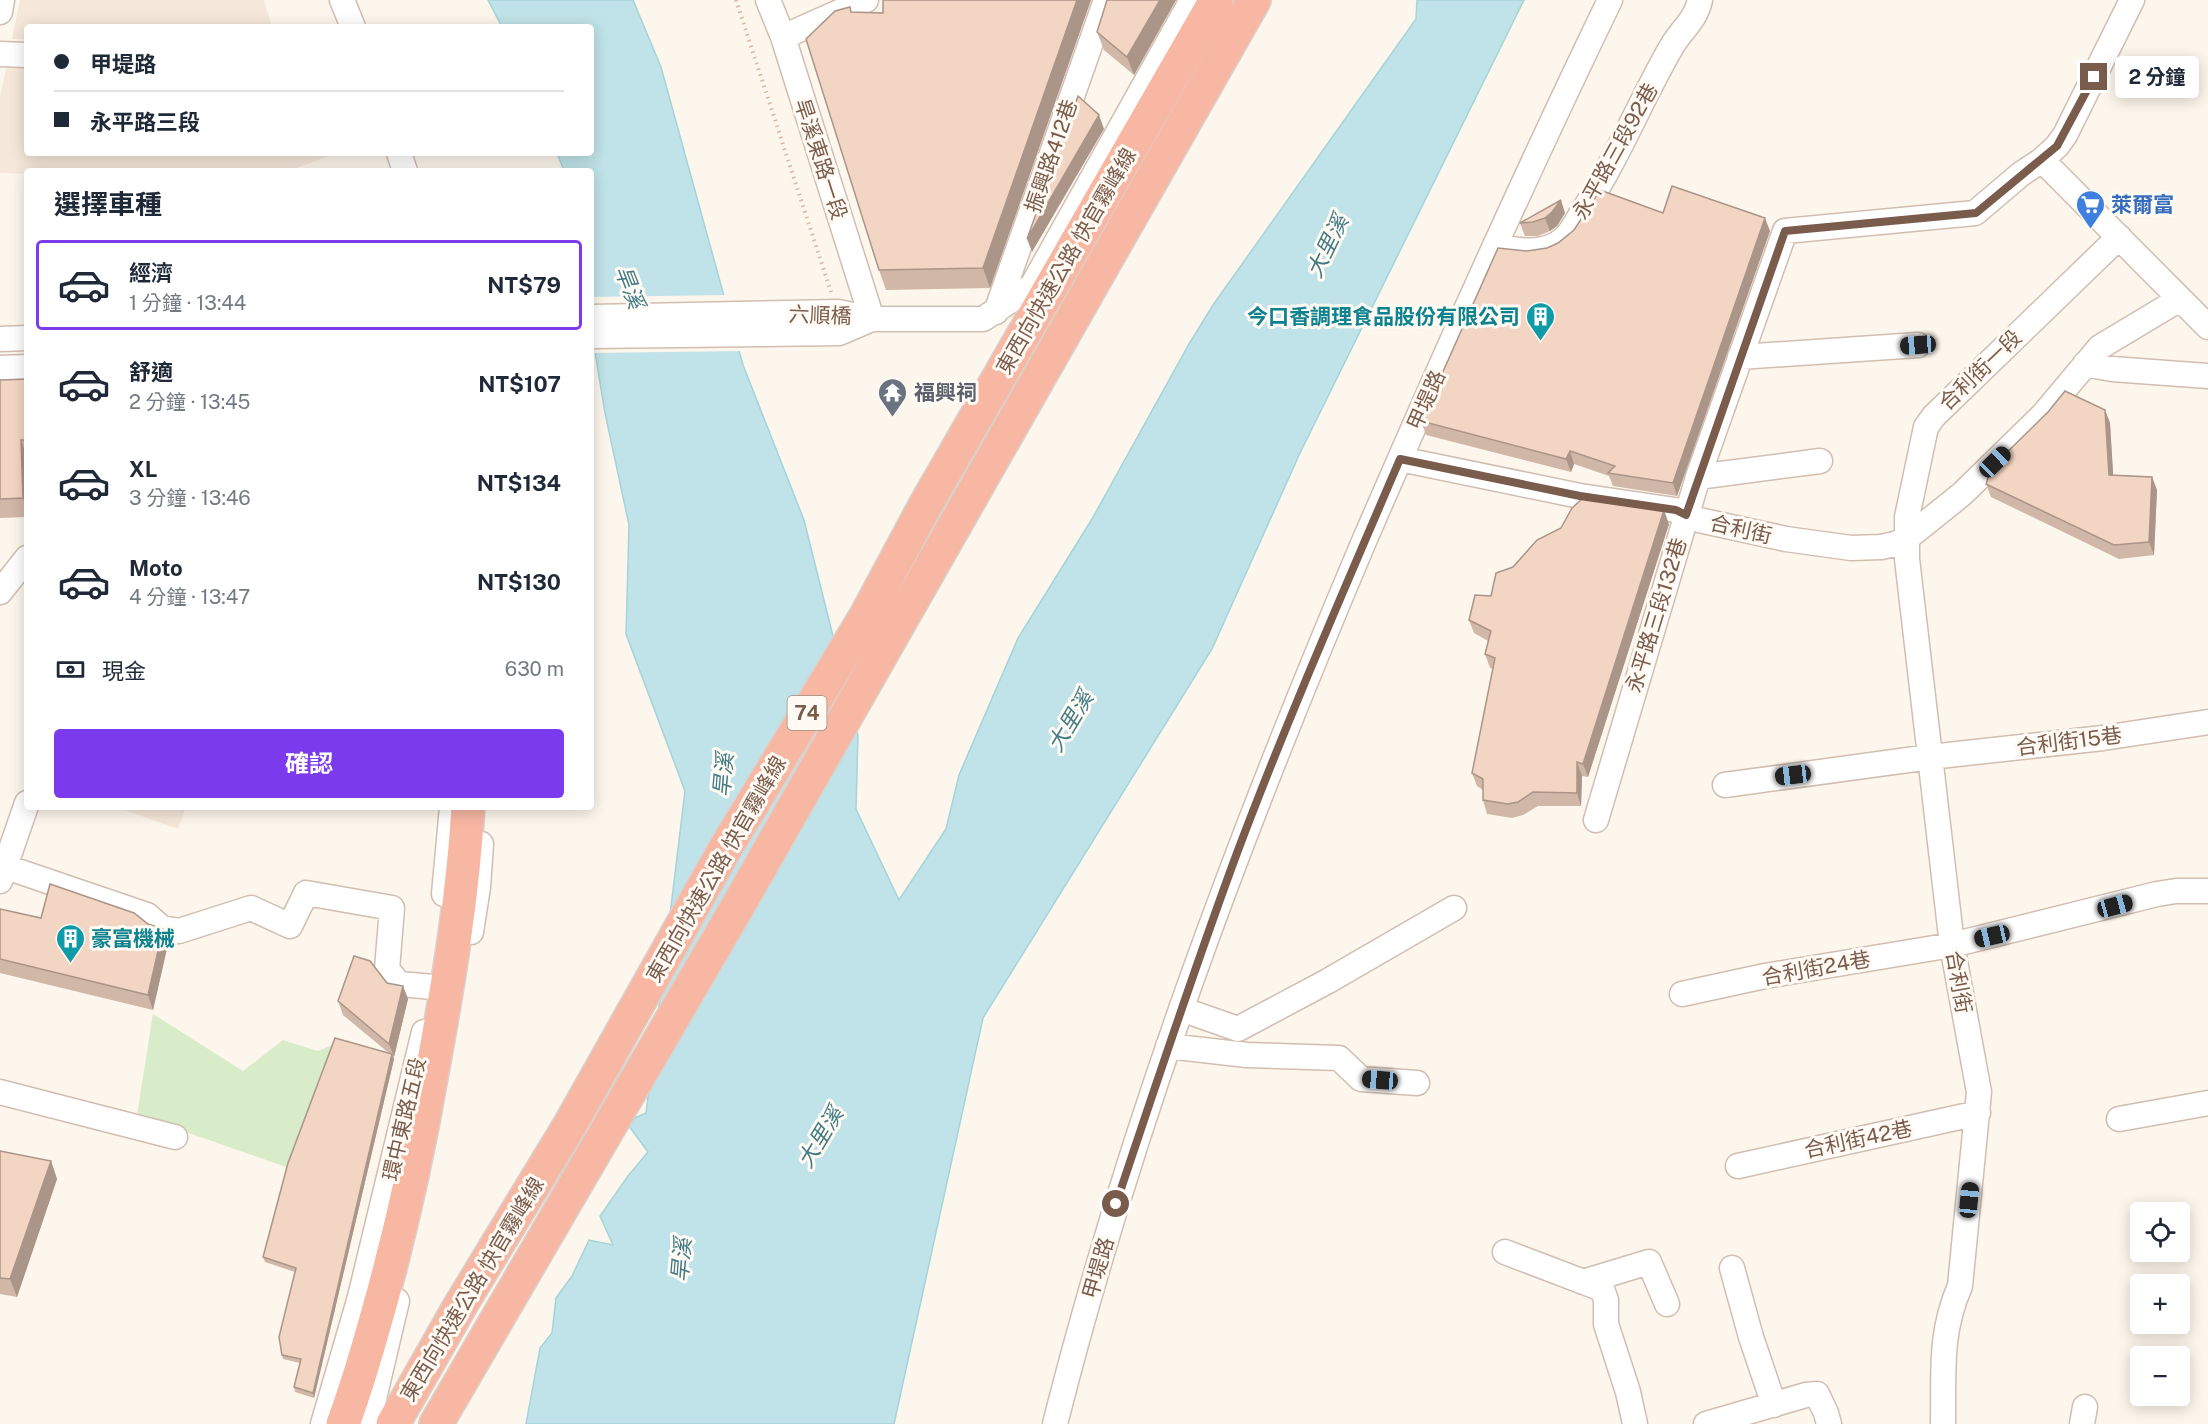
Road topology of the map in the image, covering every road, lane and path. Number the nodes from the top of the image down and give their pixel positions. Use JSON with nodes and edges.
{"nodes":[{"id":1,"x":2,"y":0,"type":"edge"},
{"id":2,"x":342,"y":0,"type":"edge"},
{"id":3,"x":736,"y":0,"type":"edge"},
{"id":4,"x":768,"y":0,"type":"edge"},
{"id":5,"x":866,"y":0,"type":"edge"},
{"id":6,"x":1106,"y":0,"type":"edge"},
{"id":7,"x":1192,"y":0,"type":"edge"},
{"id":8,"x":1216,"y":0,"type":"edge"},
{"id":9,"x":1254,"y":0,"type":"edge"},
{"id":10,"x":1610,"y":0,"type":"edge"},
{"id":11,"x":1700,"y":0,"type":"edge"},
{"id":12,"x":2132,"y":0,"type":"edge"},
{"id":13,"x":0,"y":12,"type":"edge"},
{"id":14,"x":352,"y":24,"type":"edge"},
{"id":15,"x":783,"y":37,"type":"junction"},
{"id":16,"x":0,"y":54,"type":"edge"},
{"id":17,"x":24,"y":55,"type":"edge"},
{"id":18,"x":2042,"y":160,"type":"junction"},
{"id":19,"x":2119,"y":237,"type":"junction"},
{"id":20,"x":1495,"y":245,"type":"junction"},
{"id":21,"x":2180,"y":299,"type":"junction"},
{"id":22,"x":838,"y":312,"type":"junction"},
{"id":23,"x":996,"y":312,"type":"junction"},
{"id":24,"x":594,"y":317,"type":"edge"},
{"id":25,"x":872,"y":319,"type":"junction"},
{"id":26,"x":2208,"y":327,"type":"edge"},
{"id":27,"x":594,"y":336,"type":"edge"},
{"id":28,"x":24,"y":338,"type":"edge"},
{"id":29,"x":0,"y":339,"type":"edge"},
{"id":30,"x":1918,"y":345,"type":"dead end"},
{"id":31,"x":1740,"y":357,"type":"junction"},
{"id":32,"x":2085,"y":364,"type":"junction"},
{"id":33,"x":24,"y":367,"type":"edge"},
{"id":34,"x":0,"y":368,"type":"edge"},
{"id":35,"x":2208,"y":376,"type":"edge"},
{"id":36,"x":1400,"y":459,"type":"junction"},
{"id":37,"x":1820,"y":461,"type":"dead end"},
{"id":38,"x":1698,"y":477,"type":"junction"},
{"id":39,"x":1686,"y":515,"type":"junction"},
{"id":40,"x":1906,"y":538,"type":"junction"},
{"id":41,"x":24,"y":562,"type":"edge"},
{"id":42,"x":0,"y":592,"type":"edge"},
{"id":43,"x":2208,"y":722,"type":"edge"},
{"id":44,"x":1930,"y":757,"type":"junction"},
{"id":45,"x":1725,"y":784,"type":"dead end"},
{"id":46,"x":25,"y":810,"type":"edge"},
{"id":47,"x":452,"y":810,"type":"edge"},
{"id":48,"x":468,"y":810,"type":"edge"},
{"id":49,"x":483,"y":810,"type":"edge"},
{"id":50,"x":1596,"y":819,"type":"dead end"},
{"id":51,"x":3,"y":874,"type":"edge"},
{"id":52,"x":2208,"y":891,"type":"edge"},
{"id":53,"x":1454,"y":908,"type":"dead end"},
{"id":54,"x":1952,"y":945,"type":"junction"},
{"id":55,"x":441,"y":987,"type":"junction"},
{"id":56,"x":1682,"y":994,"type":"dead end"},
{"id":57,"x":1181,"y":1009,"type":"junction"},
{"id":58,"x":1168,"y":1046,"type":"junction"},
{"id":59,"x":1417,"y":1083,"type":"dead end"},
{"id":60,"x":0,"y":1092,"type":"edge"},
{"id":61,"x":2208,"y":1103,"type":"edge"},
{"id":62,"x":1978,"y":1113,"type":"junction"},
{"id":63,"x":2119,"y":1119,"type":"dead end"},
{"id":64,"x":175,"y":1137,"type":"dead end"},
{"id":65,"x":1738,"y":1166,"type":"dead end"},
{"id":66,"x":1505,"y":1252,"type":"dead end"},
{"id":67,"x":1732,"y":1268,"type":"dead end"},
{"id":68,"x":1584,"y":1282,"type":"junction"},
{"id":69,"x":1667,"y":1304,"type":"dead end"},
{"id":70,"x":1774,"y":1405,"type":"junction"},
{"id":71,"x":323,"y":1424,"type":"edge"},
{"id":72,"x":343,"y":1424,"type":"edge"},
{"id":73,"x":368,"y":1424,"type":"edge"},
{"id":74,"x":393,"y":1424,"type":"edge"},
{"id":75,"x":436,"y":1424,"type":"edge"},
{"id":76,"x":1055,"y":1424,"type":"edge"},
{"id":77,"x":1635,"y":1424,"type":"edge"},
{"id":78,"x":1706,"y":1424,"type":"edge"},
{"id":79,"x":1829,"y":1424,"type":"edge"},
{"id":80,"x":1943,"y":1424,"type":"edge"}],
"edges":[{"from":1,"to":13,"type":"street"},
{"from":2,"to":14,"type":"street"},
{"from":3,"to":22,"type":"path"},
{"from":4,"to":15,"type":"street","name":"旱溪東路一段"},
{"from":5,"to":15,"type":"street"},
{"from":6,"to":23,"type":"street","name":"振興路412巷"},
{"from":7,"to":23,"type":"street"},
{"from":8,"to":74,"type":"highway","name":"東西向快速公路 快官霧峰線","number":"74"},
{"from":9,"to":75,"type":"highway","name":"東西向快速公路 快官霧峰線","number":"74"},
{"from":10,"to":20,"type":"street","name":"甲堤路"},
{"from":11,"to":20,"type":"street","name":"永平路三段92巷"},
{"from":12,"to":18,"type":"street"},
{"from":15,"to":25,"type":"street","name":"旱溪東路一段"},
{"from":16,"to":17,"type":"street"},
{"from":18,"to":19,"type":"street"},
{"from":18,"to":31,"type":"street","name":"永平路三段132巷"},
{"from":19,"to":21,"type":"street"},
{"from":19,"to":40,"type":"street","name":"合利街一段"},
{"from":20,"to":36,"type":"street","name":"甲堤路"},
{"from":21,"to":26,"type":"street"},
{"from":21,"to":32,"type":"street","name":"合利街"},
{"from":22,"to":24,"type":"street","name":"六順橋"},
{"from":22,"to":25,"type":"street","name":"六順橋"},
{"from":23,"to":25,"type":"street"},
{"from":25,"to":27,"type":"street","name":"六順橋"},
{"from":28,"to":29,"type":"street"},
{"from":30,"to":31,"type":"street"},
{"from":31,"to":38,"type":"street","name":"永平路三段132巷"},
{"from":32,"to":35,"type":"street"},
{"from":32,"to":40,"type":"street","name":"合利街"},
{"from":33,"to":34,"type":"street"},
{"from":36,"to":39,"type":"street","name":"合利街"},
{"from":36,"to":57,"type":"street","name":"甲堤路"},
{"from":37,"to":38,"type":"street"},
{"from":38,"to":39,"type":"street","name":"永平路三段132巷"},
{"from":39,"to":40,"type":"street","name":"合利街"},
{"from":39,"to":50,"type":"street","name":"永平路三段132巷"},
{"from":40,"to":44,"type":"street","name":"合利街"},
{"from":41,"to":42,"type":"street"},
{"from":43,"to":44,"type":"street","name":"合利街15巷"},
{"from":44,"to":45,"type":"street","name":"合利街15巷"},
{"from":44,"to":54,"type":"street","name":"合利街"},
{"from":46,"to":51,"type":"street"},
{"from":47,"to":55,"type":"street","name":"環中東路五段"},
{"from":48,"to":55,"type":"highway"},
{"from":49,"to":73,"type":"street","name":"環中東路五段"},
{"from":51,"to":55,"type":"street"},
{"from":52,"to":54,"type":"street","name":"合利街24巷"},
{"from":53,"to":57,"type":"street"},
{"from":54,"to":56,"type":"street","name":"合利街24巷"},
{"from":54,"to":62,"type":"street","name":"合利街"},
{"from":55,"to":71,"type":"street","name":"環中東路五段"},
{"from":55,"to":72,"type":"highway"},
{"from":57,"to":58,"type":"street","name":"甲堤路"},
{"from":58,"to":59,"type":"street"},
{"from":58,"to":76,"type":"street","name":"甲堤路"},
{"from":60,"to":64,"type":"street"},
{"from":61,"to":63,"type":"street"},
{"from":62,"to":65,"type":"street","name":"合利街42巷"},
{"from":62,"to":80,"type":"street","name":"合利街"},
{"from":66,"to":68,"type":"street"},
{"from":67,"to":70,"type":"street"},
{"from":68,"to":69,"type":"street"},
{"from":68,"to":77,"type":"street"},
{"from":70,"to":78,"type":"street"},
{"from":70,"to":79,"type":"street"}]}
